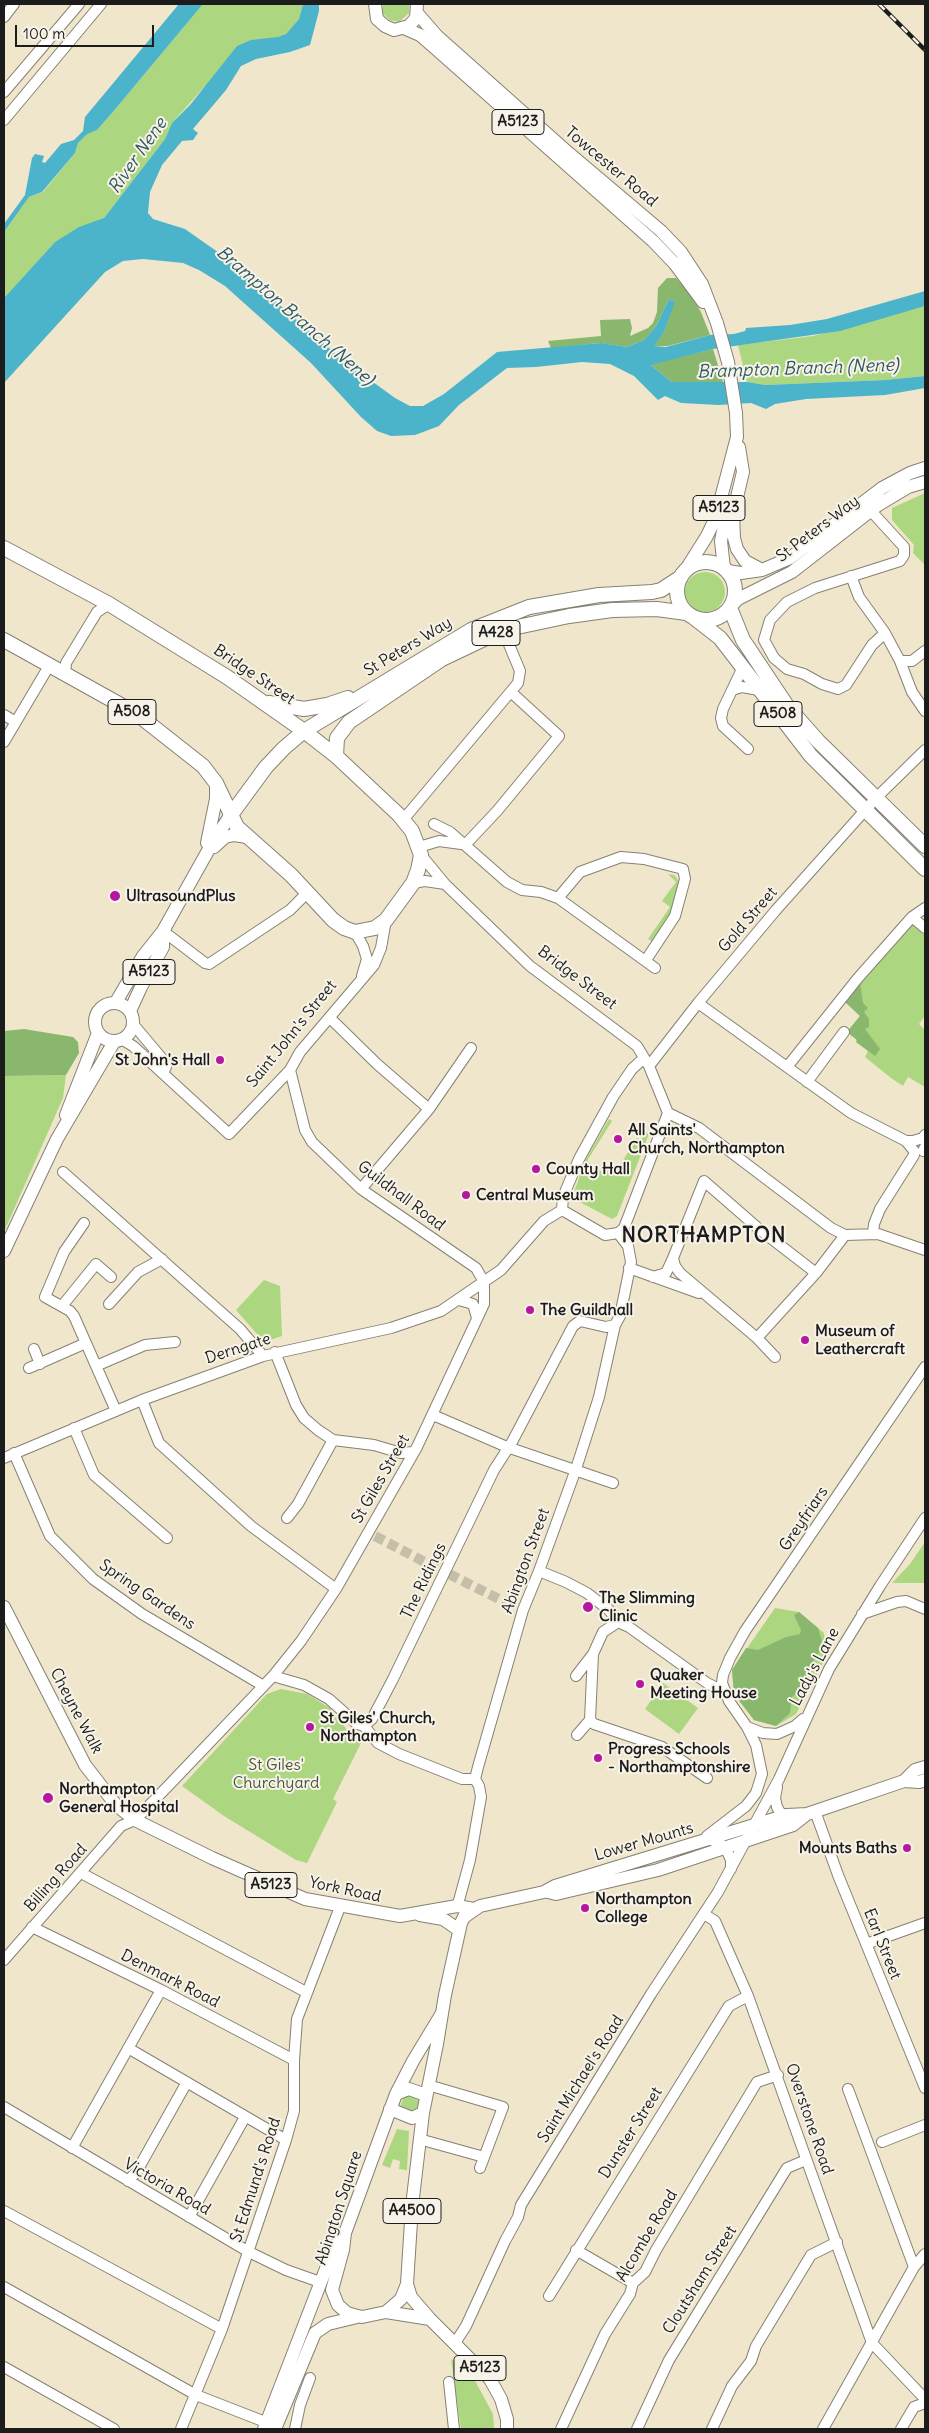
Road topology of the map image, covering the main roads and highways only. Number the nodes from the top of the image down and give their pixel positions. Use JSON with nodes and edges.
{"nodes":[{"id":1,"x":375,"y":4,"type":"edge"},
{"id":2,"x":417,"y":8,"type":"edge"},
{"id":3,"x":404,"y":28,"type":"junction"},
{"id":4,"x":717,"y":323,"type":"junction"},
{"id":5,"x":738,"y":442,"type":"junction"},
{"id":6,"x":925,"y":468,"type":"edge"},
{"id":7,"x":925,"y":482,"type":"edge"},
{"id":8,"x":867,"y":506,"type":"junction"},
{"id":9,"x":4,"y":548,"type":"edge"},
{"id":10,"x":726,"y":570,"type":"junction"},
{"id":11,"x":762,"y":570,"type":"junction"},
{"id":12,"x":683,"y":574,"type":"junction"},
{"id":13,"x":731,"y":606,"type":"junction"},
{"id":14,"x":690,"y":615,"type":"junction"},
{"id":15,"x":4,"y":640,"type":"edge"},
{"id":16,"x":377,"y":687,"type":"junction"},
{"id":17,"x":264,"y":702,"type":"junction"},
{"id":18,"x":304,"y":731,"type":"junction"},
{"id":19,"x":336,"y":756,"type":"junction"},
{"id":20,"x":216,"y":783,"type":"junction"},
{"id":21,"x":230,"y":816,"type":"junction"},
{"id":22,"x":247,"y":837,"type":"junction"},
{"id":23,"x":925,"y":846,"type":"edge"},
{"id":24,"x":420,"y":851,"type":"joint"},
{"id":25,"x":204,"y":857,"type":"junction"},
{"id":26,"x":925,"y":870,"type":"edge"},
{"id":27,"x":163,"y":932,"type":"junction"},
{"id":28,"x":116,"y":1002,"type":"junction"},
{"id":29,"x":130,"y":1011,"type":"junction"},
{"id":30,"x":98,"y":1033,"type":"junction"},
{"id":31,"x":118,"y":1040,"type":"junction"},
{"id":32,"x":57,"y":1139,"type":"junction"},
{"id":33,"x":4,"y":1251,"type":"edge"},
{"id":34,"x":4,"y":1607,"type":"edge"},
{"id":35,"x":925,"y":1767,"type":"edge"},
{"id":36,"x":925,"y":1780,"type":"edge"},
{"id":37,"x":904,"y":1781,"type":"junction"},
{"id":38,"x":811,"y":1812,"type":"junction"},
{"id":39,"x":135,"y":1820,"type":"joint"},
{"id":40,"x":544,"y":1892,"type":"junction"},
{"id":41,"x":474,"y":1909,"type":"junction"},
{"id":42,"x":418,"y":1914,"type":"junction"},
{"id":43,"x":459,"y":1930,"type":"junction"},
{"id":44,"x":442,"y":2012,"type":"junction"},
{"id":45,"x":427,"y":2090,"type":"junction"},
{"id":46,"x":396,"y":2094,"type":"junction"},
{"id":47,"x":390,"y":2110,"type":"junction"},
{"id":48,"x":423,"y":2112,"type":"junction"},
{"id":49,"x":345,"y":2233,"type":"junction"},
{"id":50,"x":407,"y":2284,"type":"junction"},
{"id":51,"x":386,"y":2312,"type":"junction"},
{"id":52,"x":362,"y":2317,"type":"junction"},
{"id":53,"x":430,"y":2319,"type":"junction"},
{"id":54,"x":270,"y":2427,"type":"edge"},
{"id":55,"x":507,"y":2429,"type":"edge"}],
"edges":[{"from":1,"to":3,"type":"main road","number":"A5123"},
{"from":2,"to":3,"type":"main road","number":"A5123"},
{"from":2,"to":4,"type":"main road","name":"Towcester Road","number":"A5123"},
{"from":3,"to":4,"type":"main road","name":"Towcester Road","number":"A5123"},
{"from":4,"to":5,"type":"main road","name":"Towcester Road","number":"A5123"},
{"from":5,"to":10,"type":"main road","name":"Towcester Road","number":"A5123"},
{"from":5,"to":11,"type":"main road"},
{"from":5,"to":12,"type":"main road","name":"Towcester Road","number":"A5123"},
{"from":6,"to":8,"type":"main road","name":"St Peters Way"},
{"from":7,"to":8,"type":"main road","name":"St Peters Way"},
{"from":8,"to":11,"type":"main road","name":"St Peters Way"},
{"from":8,"to":13,"type":"main road","name":"St Peters Way"},
{"from":9,"to":17,"type":"highway","name":"Bridge Street"},
{"from":10,"to":11,"type":"main road","name":"St Peters Way"},
{"from":10,"to":12,"type":"highway"},
{"from":10,"to":13,"type":"highway"},
{"from":12,"to":14,"type":"highway"},
{"from":12,"to":16,"type":"highway","name":"St Peters Way","number":"A428"},
{"from":13,"to":14,"type":"highway"},
{"from":13,"to":23,"type":"highway","number":"A508"},
{"from":14,"to":19,"type":"highway","name":"St Peters Way","number":"A428"},
{"from":14,"to":26,"type":"highway","number":"A508"},
{"from":15,"to":20,"type":"highway","number":"A508"},
{"from":16,"to":17,"type":"highway"},
{"from":16,"to":18,"type":"highway","name":"St Peters Way","number":"A428"},
{"from":17,"to":18,"type":"highway","name":"Bridge Street"},
{"from":18,"to":19,"type":"highway","name":"Bridge Street"},
{"from":18,"to":21,"type":"highway","number":"A428"},
{"from":19,"to":24,"type":"highway","name":"Bridge Street"},
{"from":20,"to":21,"type":"highway","number":"A508"},
{"from":20,"to":25,"type":"main road","number":"A5123"},
{"from":21,"to":22,"type":"highway","number":"A508"},
{"from":21,"to":25,"type":"main road","number":"A5123"},
{"from":22,"to":24,"type":"highway","name":"Saint John's Street","number":"A508"},
{"from":22,"to":25,"type":"main road","number":"A5123"},
{"from":25,"to":27,"type":"main road","number":"A5123"},
{"from":27,"to":28,"type":"main road","number":"A5123"},
{"from":27,"to":29,"type":"main road","number":"A5123"},
{"from":28,"to":29,"type":"main road"},
{"from":28,"to":30,"type":"main road"},
{"from":29,"to":31,"type":"main road"},
{"from":30,"to":31,"type":"main road"},
{"from":30,"to":32,"type":"main road"},
{"from":31,"to":32,"type":"main road"},
{"from":32,"to":33,"type":"main road"},
{"from":34,"to":39,"type":"main road","name":"Cheyne Walk","number":"A5123"},
{"from":35,"to":37,"type":"main road"},
{"from":36,"to":37,"type":"main road","number":"A5123"},
{"from":37,"to":38,"type":"main road","number":"A5123"},
{"from":38,"to":40,"type":"main road","name":"Lower Mounts"},
{"from":38,"to":40,"type":"main road","name":"Lower Mounts","number":"A5123"},
{"from":39,"to":42,"type":"main road","name":"York Road","number":"A5123"},
{"from":40,"to":41,"type":"main road","name":"Lower Mounts","number":"A5123"},
{"from":41,"to":42,"type":"main road","name":"York Road","number":"A5123"},
{"from":41,"to":43,"type":"main road","name":"Abington Square","number":"A4500"},
{"from":42,"to":43,"type":"main road"},
{"from":43,"to":44,"type":"main road","name":"Abington Square","number":"A4500"},
{"from":44,"to":45,"type":"main road","name":"Abington Square","number":"A4500"},
{"from":44,"to":46,"type":"main road","name":"Abington Square","number":"A4500"},
{"from":45,"to":46,"type":"main road"},
{"from":45,"to":48,"type":"main road","name":"Abington Square","number":"A4500"},
{"from":46,"to":47,"type":"main road","name":"Abington Square","number":"A4500"},
{"from":47,"to":48,"type":"main road"},
{"from":47,"to":49,"type":"main road","name":"Abington Square","number":"A4500"},
{"from":48,"to":50,"type":"main road","name":"Abington Square","number":"A4500"},
{"from":49,"to":52,"type":"main road","name":"Abington Square","number":"A4500"},
{"from":49,"to":54,"type":"main road","number":"A4500"},
{"from":50,"to":51,"type":"main road","name":"Abington Square","number":"A4500"},
{"from":50,"to":53,"type":"main road","number":"A5123"},
{"from":51,"to":52,"type":"main road"},
{"from":51,"to":53,"type":"main road"},
{"from":52,"to":54,"type":"main road"},
{"from":53,"to":55,"type":"main road","number":"A5123"}]}
